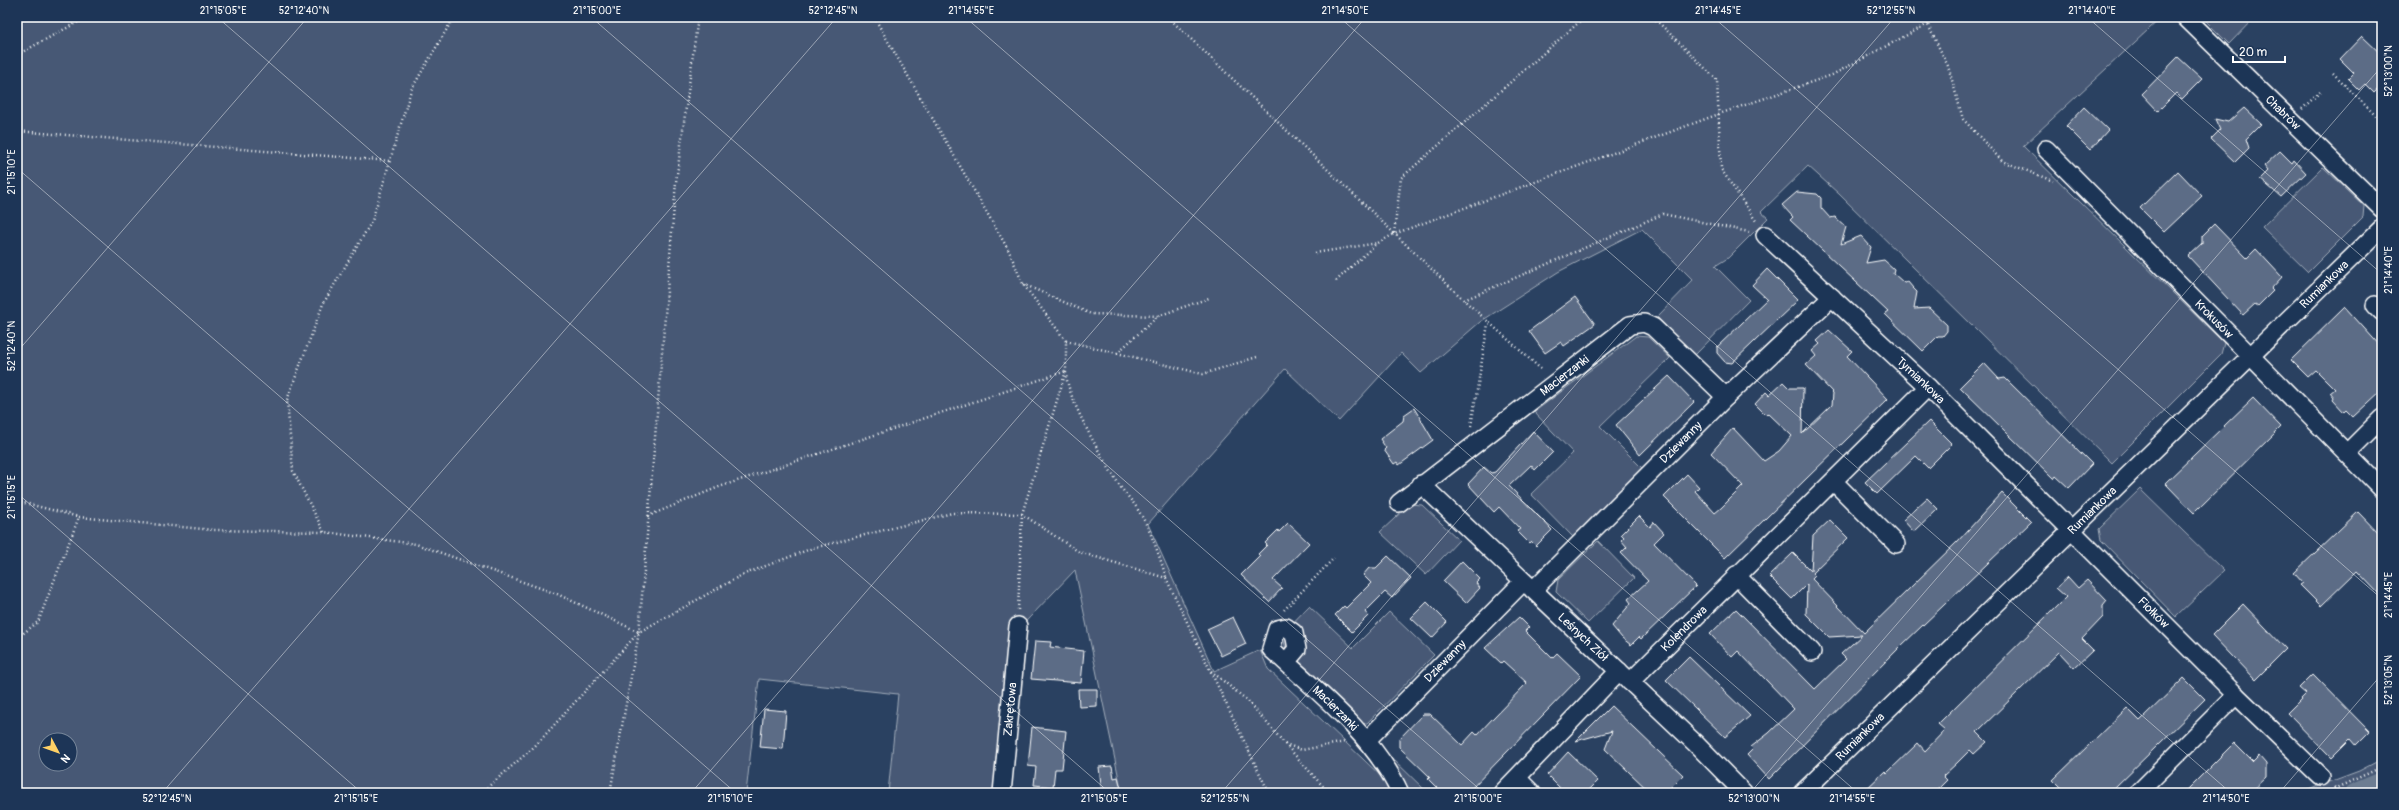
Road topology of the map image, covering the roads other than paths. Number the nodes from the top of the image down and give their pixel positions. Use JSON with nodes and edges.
{"nodes":[{"id":1,"x":2185,"y":17,"type":"edge"},
{"id":2,"x":2046,"y":149,"type":"dead end"},
{"id":3,"x":2382,"y":208,"type":"edge"},
{"id":4,"x":2382,"y":228,"type":"edge"},
{"id":5,"x":1765,"y":235,"type":"road end"},
{"id":6,"x":1832,"y":297,"type":"junction"},
{"id":7,"x":2252,"y":356,"type":"junction"},
{"id":8,"x":1928,"y":388,"type":"junction"},
{"id":9,"x":1726,"y":397,"type":"junction"},
{"id":10,"x":2382,"y":418,"type":"edge"},
{"id":11,"x":2347,"y":453,"type":"junction"},
{"id":12,"x":1834,"y":482,"type":"junction"},
{"id":13,"x":1421,"y":484,"type":"junction"},
{"id":14,"x":2382,"y":489,"type":"edge"},
{"id":15,"x":1399,"y":503,"type":"dead end"},
{"id":16,"x":2072,"y":531,"type":"junction"},
{"id":17,"x":1896,"y":544,"type":"dead end"},
{"id":18,"x":1736,"y":575,"type":"junction"},
{"id":19,"x":1528,"y":586,"type":"junction"},
{"id":20,"x":1018,"y":626,"type":"road end"},
{"id":21,"x":1277,"y":629,"type":"road end"},
{"id":22,"x":1812,"y":652,"type":"dead end"},
{"id":23,"x":1625,"y":676,"type":"junction"},
{"id":24,"x":2236,"y":695,"type":"junction"},
{"id":25,"x":1366,"y":739,"type":"junction"},
{"id":26,"x":1517,"y":778,"type":"junction"},
{"id":27,"x":2325,"y":784,"type":"road end"},
{"id":28,"x":1002,"y":793,"type":"edge"},
{"id":29,"x":1400,"y":793,"type":"edge"},
{"id":30,"x":1502,"y":793,"type":"edge"},
{"id":31,"x":1532,"y":793,"type":"edge"},
{"id":32,"x":1744,"y":793,"type":"edge"},
{"id":33,"x":1802,"y":793,"type":"edge"},
{"id":34,"x":2138,"y":793,"type":"edge"}],
"edges":[{"from":1,"to":3,"type":"street","name":"Chabrów"},
{"from":2,"to":7,"type":"street","name":"Krokusów"},
{"from":4,"to":7,"type":"street","name":"Rumiankowa"},
{"from":5,"to":6,"type":"street","name":"Tymiankowa"},
{"from":6,"to":8,"type":"street","name":"Tymiankowa"},
{"from":6,"to":9,"type":"street","name":"Dziewanny"},
{"from":7,"to":11,"type":"street","name":"Krokusów"},
{"from":7,"to":16,"type":"street","name":"Rumiankowa"},
{"from":8,"to":12,"type":"street","name":"Kolendrowa"},
{"from":8,"to":16,"type":"street","name":"Tymiankowa"},
{"from":9,"to":13,"type":"street","name":"Macierzanki"},
{"from":9,"to":19,"type":"street","name":"Dziewanny"},
{"from":10,"to":11,"type":"street"},
{"from":11,"to":14,"type":"street","name":"Krokusów"},
{"from":12,"to":17,"type":"street"},
{"from":12,"to":18,"type":"street","name":"Kolendrowa"},
{"from":13,"to":15,"type":"street","name":"Macierzanki"},
{"from":13,"to":19,"type":"street","name":"Leśnych Ziół"},
{"from":16,"to":24,"type":"street","name":"Fiołków"},
{"from":16,"to":33,"type":"street","name":"Rumiankowa"},
{"from":18,"to":22,"type":"street"},
{"from":18,"to":23,"type":"street","name":"Kolendrowa"},
{"from":19,"to":23,"type":"street","name":"Leśnych Ziół"},
{"from":19,"to":25,"type":"street","name":"Dziewanny"},
{"from":20,"to":28,"type":"street","name":"Zakrętowa"},
{"from":21,"to":25,"type":"street","name":"Macierzanki"},
{"from":23,"to":26,"type":"street","name":"Kolendrowa"},
{"from":23,"to":32,"type":"street","name":"Leśnych Ziół"},
{"from":24,"to":27,"type":"street","name":"Fiołków"},
{"from":24,"to":34,"type":"street"},
{"from":25,"to":29,"type":"street","name":"Macierzanki"},
{"from":26,"to":30,"type":"street","name":"Kolendrowa"},
{"from":26,"to":31,"type":"street"}]}
